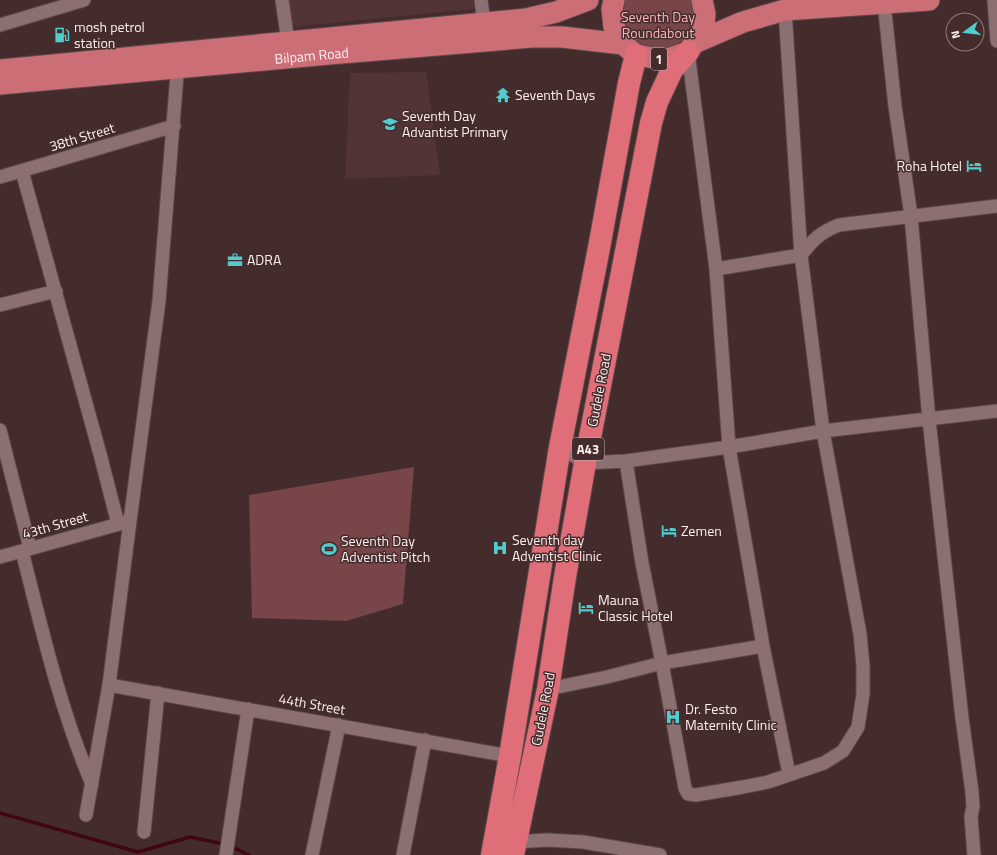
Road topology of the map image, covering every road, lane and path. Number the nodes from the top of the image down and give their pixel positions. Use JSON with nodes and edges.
{"nodes":[{"id":1,"x":84,"y":0,"type":"edge"},
{"id":2,"x":282,"y":0,"type":"edge"},
{"id":3,"x":481,"y":0,"type":"edge"},
{"id":4,"x":588,"y":0,"type":"edge"},
{"id":5,"x":614,"y":0,"type":"edge"},
{"id":6,"x":702,"y":0,"type":"edge"},
{"id":7,"x":929,"y":0,"type":"edge"},
{"id":8,"x":994,"y":0,"type":"edge"},
{"id":9,"x":884,"y":3,"type":"junction"},
{"id":10,"x":785,"y":10,"type":"junction"},
{"id":11,"x":484,"y":24,"type":"junction"},
{"id":12,"x":0,"y":25,"type":"edge"},
{"id":13,"x":997,"y":41,"type":"edge"},
{"id":14,"x":288,"y":42,"type":"junction"},
{"id":15,"x":691,"y":47,"type":"junction"},
{"id":16,"x":630,"y":49,"type":"junction"},
{"id":17,"x":178,"y":60,"type":"junction"},
{"id":18,"x":0,"y":70,"type":"edge"},
{"id":19,"x":0,"y":84,"type":"edge"},
{"id":20,"x":174,"y":126,"type":"junction"},
{"id":21,"x":22,"y":171,"type":"junction"},
{"id":22,"x":0,"y":177,"type":"edge"},
{"id":23,"x":997,"y":206,"type":"edge"},
{"id":24,"x":911,"y":216,"type":"junction"},
{"id":25,"x":801,"y":255,"type":"junction"},
{"id":26,"x":716,"y":269,"type":"junction"},
{"id":27,"x":56,"y":291,"type":"junction"},
{"id":28,"x":0,"y":305,"type":"edge"},
{"id":29,"x":997,"y":411,"type":"edge"},
{"id":30,"x":929,"y":420,"type":"junction"},
{"id":31,"x":0,"y":430,"type":"edge"},
{"id":32,"x":823,"y":431,"type":"junction"},
{"id":33,"x":729,"y":447,"type":"junction"},
{"id":34,"x":560,"y":448,"type":"junction"},
{"id":35,"x":626,"y":461,"type":"junction"},
{"id":36,"x":585,"y":463,"type":"junction"},
{"id":37,"x":124,"y":522,"type":"junction"},
{"id":38,"x":26,"y":549,"type":"junction"},
{"id":39,"x":0,"y":557,"type":"edge"},
{"id":40,"x":763,"y":646,"type":"junction"},
{"id":41,"x":662,"y":663,"type":"junction"},
{"id":42,"x":109,"y":685,"type":"junction"},
{"id":43,"x":548,"y":690,"type":"junction"},
{"id":44,"x":158,"y":693,"type":"junction"},
{"id":45,"x":248,"y":709,"type":"junction"},
{"id":46,"x":339,"y":725,"type":"junction"},
{"id":47,"x":425,"y":740,"type":"junction"},
{"id":48,"x":510,"y":756,"type":"junction"},
{"id":49,"x":790,"y":774,"type":"junction"},
{"id":50,"x":92,"y":784,"type":"junction"},
{"id":51,"x":86,"y":815,"type":"dead end"},
{"id":52,"x":144,"y":832,"type":"dead end"},
{"id":53,"x":514,"y":849,"type":"edge"},
{"id":54,"x":226,"y":855,"type":"edge"},
{"id":55,"x":312,"y":855,"type":"edge"},
{"id":56,"x":403,"y":855,"type":"edge"},
{"id":57,"x":492,"y":855,"type":"edge"},
{"id":58,"x":660,"y":855,"type":"edge"},
{"id":59,"x":974,"y":855,"type":"edge"}],
"edges":[{"from":1,"to":12,"type":"street"},
{"from":2,"to":14,"type":"street"},
{"from":3,"to":11,"type":"street"},
{"from":4,"to":11,"type":"main road","name":"Bilpam Road"},
{"from":5,"to":16,"type":"main road"},
{"from":6,"to":15,"type":"main road"},
{"from":7,"to":9,"type":"main road","number":"1"},
{"from":8,"to":13,"type":"street"},
{"from":9,"to":10,"type":"main road","number":"1"},
{"from":9,"to":24,"type":"street"},
{"from":10,"to":15,"type":"main road","number":"1"},
{"from":10,"to":25,"type":"street"},
{"from":11,"to":14,"type":"main road","name":"Bilpam Road"},
{"from":14,"to":17,"type":"main road","name":"Bilpam Road"},
{"from":15,"to":16,"type":"main road","number":"1"},
{"from":15,"to":26,"type":"street"},
{"from":15,"to":36,"type":"highway","name":"Gudele Road","number":"A43"},
{"from":16,"to":17,"type":"main road","name":"Bilpam Road"},
{"from":16,"to":34,"type":"highway","name":"Gudele Road","number":"A43"},
{"from":17,"to":18,"type":"main road","name":"Bilpam Road"},
{"from":17,"to":19,"type":"main road","name":"Bilpam Road"},
{"from":17,"to":20,"type":"street"},
{"from":20,"to":21,"type":"street","name":"38th Street"},
{"from":20,"to":37,"type":"street"},
{"from":21,"to":22,"type":"street","name":"38th Street"},
{"from":21,"to":27,"type":"street"},
{"from":23,"to":24,"type":"street"},
{"from":24,"to":25,"type":"street"},
{"from":24,"to":30,"type":"street"},
{"from":25,"to":26,"type":"street"},
{"from":25,"to":32,"type":"street"},
{"from":26,"to":33,"type":"street"},
{"from":27,"to":28,"type":"street"},
{"from":27,"to":37,"type":"street"},
{"from":29,"to":30,"type":"street"},
{"from":30,"to":32,"type":"street"},
{"from":30,"to":59,"type":"street"},
{"from":31,"to":38,"type":"street"},
{"from":32,"to":33,"type":"street"},
{"from":32,"to":49,"type":"street"},
{"from":33,"to":35,"type":"street"},
{"from":33,"to":40,"type":"street"},
{"from":34,"to":36,"type":"street","number":"A43"},
{"from":34,"to":48,"type":"highway","name":"Gudele Road","number":"A43"},
{"from":35,"to":36,"type":"street"},
{"from":35,"to":41,"type":"street"},
{"from":36,"to":43,"type":"highway","name":"Gudele Road","number":"A43"},
{"from":37,"to":38,"type":"street","name":"43th Street"},
{"from":37,"to":42,"type":"street"},
{"from":38,"to":39,"type":"street","name":"43th Street"},
{"from":38,"to":50,"type":"street"},
{"from":40,"to":41,"type":"street"},
{"from":40,"to":49,"type":"street"},
{"from":41,"to":43,"type":"street"},
{"from":41,"to":49,"type":"street"},
{"from":42,"to":44,"type":"street","name":"44th Street"},
{"from":42,"to":50,"type":"street"},
{"from":43,"to":53,"type":"highway","name":"Gudele Road","number":"A43"},
{"from":44,"to":45,"type":"street","name":"44th Street"},
{"from":44,"to":52,"type":"street"},
{"from":45,"to":46,"type":"street","name":"44th Street"},
{"from":45,"to":54,"type":"street"},
{"from":46,"to":47,"type":"street","name":"44th Street"},
{"from":46,"to":55,"type":"street"},
{"from":47,"to":48,"type":"street","name":"44th Street"},
{"from":47,"to":56,"type":"street"},
{"from":48,"to":57,"type":"highway","name":"Gudele Road","number":"A43"},
{"from":50,"to":51,"type":"street"},
{"from":53,"to":58,"type":"street"}]}
